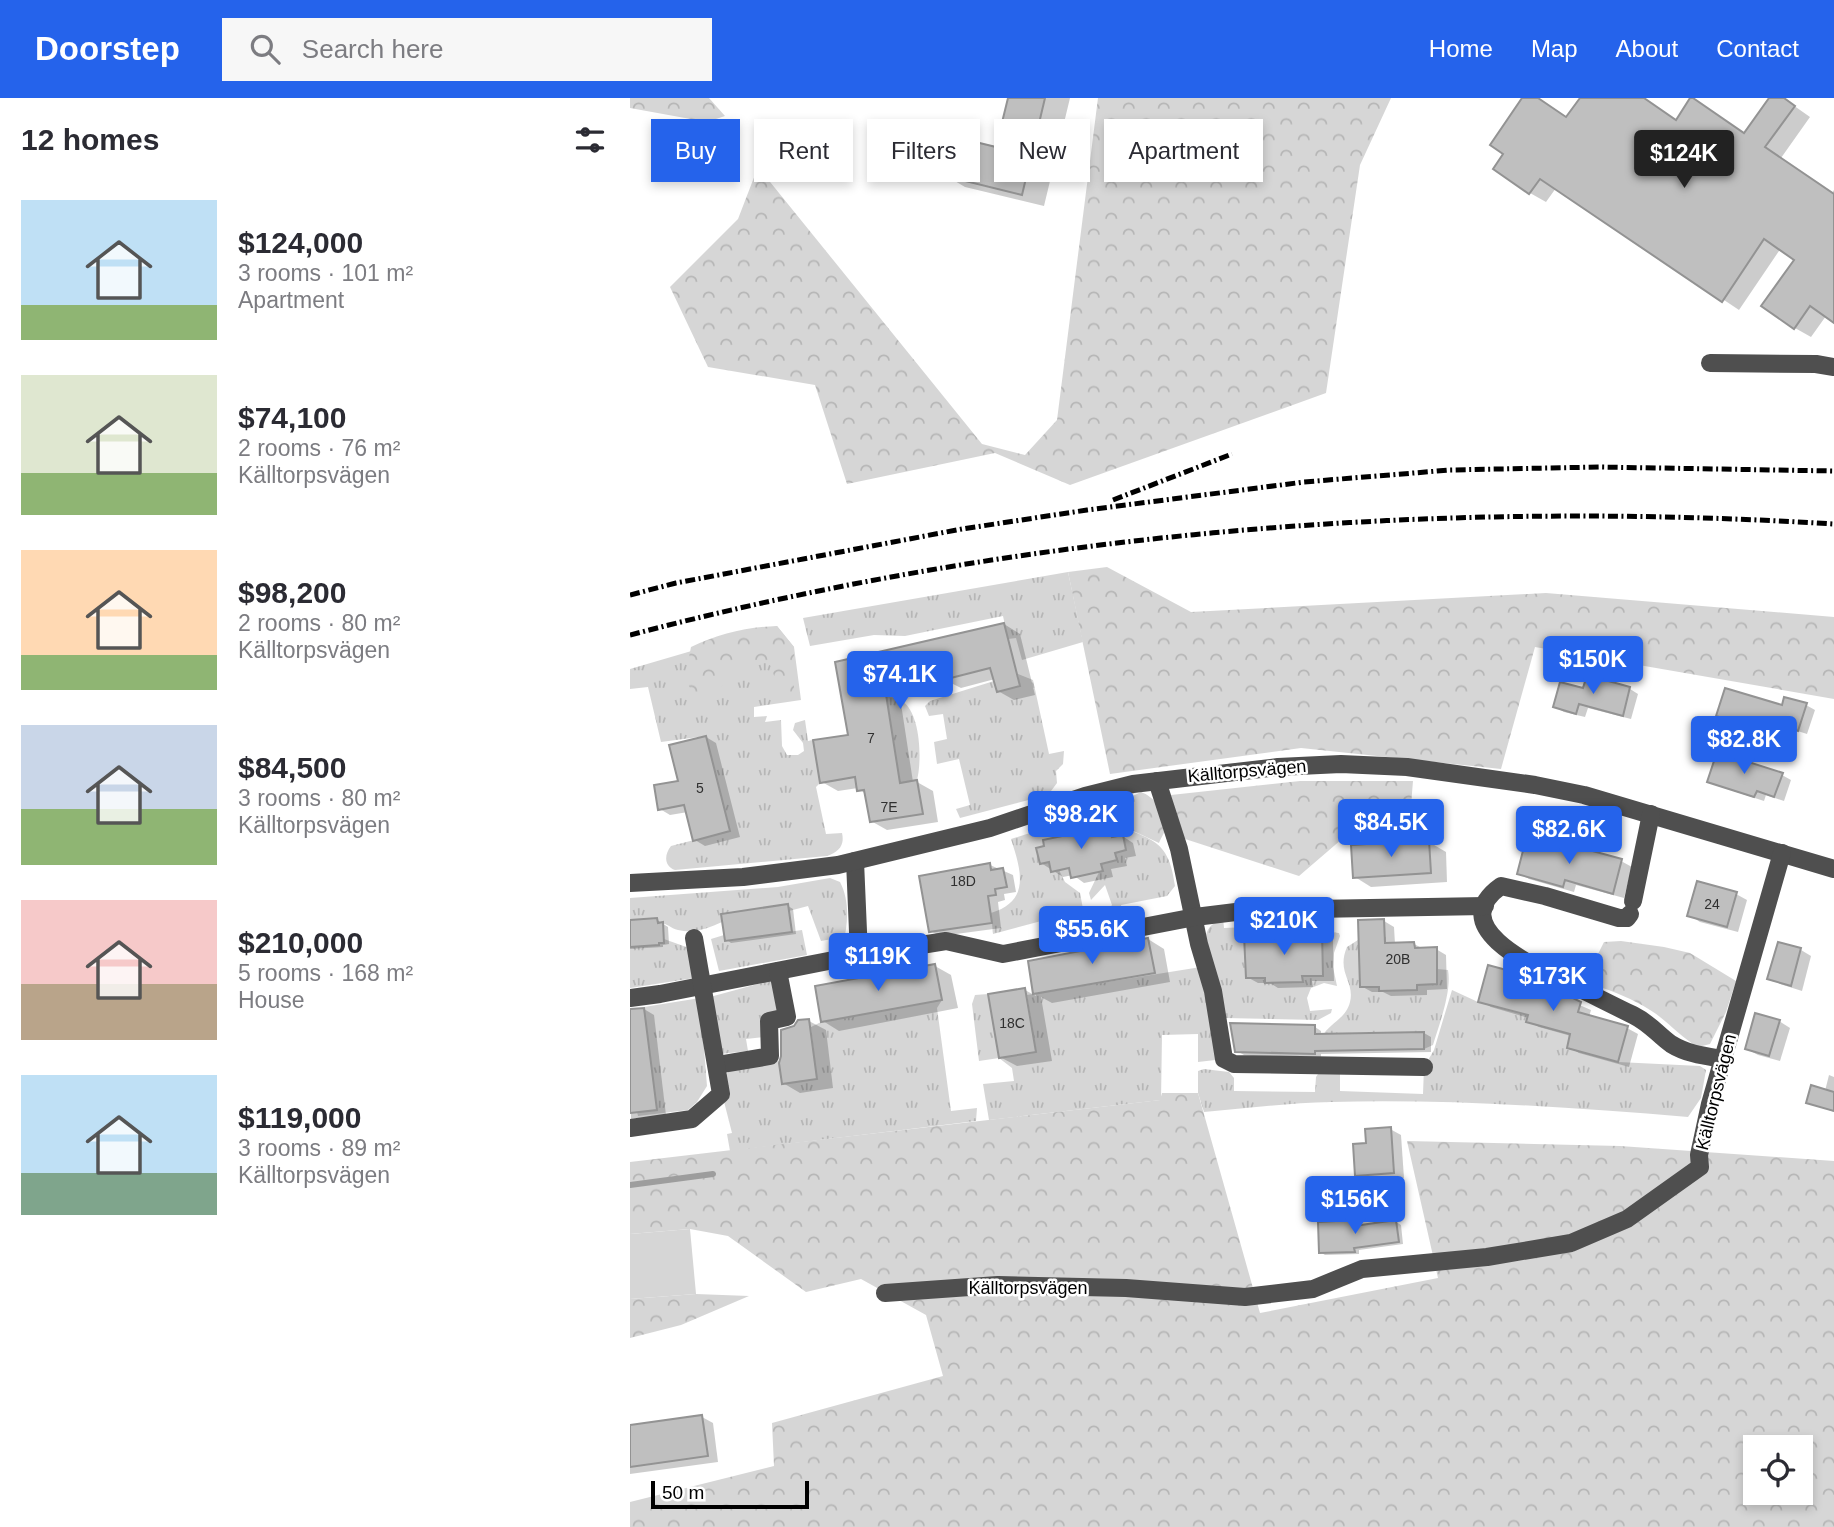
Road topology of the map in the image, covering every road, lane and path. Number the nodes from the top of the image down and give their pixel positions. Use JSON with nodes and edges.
{"nodes":[{"id":1,"x":1710,"y":363,"type":"dead end"},
{"id":2,"x":1834,"y":367,"type":"edge"},
{"id":3,"x":1157,"y":781,"type":"junction"},
{"id":4,"x":1651,"y":814,"type":"junction"},
{"id":5,"x":1782,"y":853,"type":"junction"},
{"id":6,"x":855,"y":861,"type":"junction"},
{"id":7,"x":1834,"y":869,"type":"edge"},
{"id":8,"x":630,"y":883,"type":"edge"},
{"id":9,"x":1485,"y":906,"type":"junction"},
{"id":10,"x":1195,"y":917,"type":"junction"},
{"id":11,"x":694,"y":938,"type":"dead end"},
{"id":12,"x":859,"y":955,"type":"junction"},
{"id":13,"x":778,"y":971,"type":"junction"},
{"id":14,"x":703,"y":986,"type":"junction"},
{"id":15,"x":630,"y":998,"type":"edge"},
{"id":16,"x":1723,"y":1059,"type":"junction"},
{"id":17,"x":716,"y":1065,"type":"junction"},
{"id":18,"x":1424,"y":1067,"type":"dead end"},
{"id":19,"x":630,"y":1128,"type":"edge"},
{"id":20,"x":885,"y":1293,"type":"dead end"}],
"edges":[{"from":1,"to":2,"type":"street"},
{"from":3,"to":4,"type":"street","name":"Källtorpsvägen"},
{"from":3,"to":6,"type":"street","name":"Källtorpsvägen"},
{"from":3,"to":10,"type":"street"},
{"from":4,"to":5,"type":"street","name":"Källtorpsvägen"},
{"from":4,"to":9,"type":"street"},
{"from":5,"to":7,"type":"street","name":"Källtorpsvägen"},
{"from":5,"to":16,"type":"street","name":"Källtorpsvägen"},
{"from":6,"to":8,"type":"street","name":"Källtorpsvägen"},
{"from":6,"to":12,"type":"street"},
{"from":9,"to":10,"type":"street"},
{"from":9,"to":16,"type":"street"},
{"from":10,"to":12,"type":"street"},
{"from":10,"to":18,"type":"street"},
{"from":11,"to":14,"type":"street"},
{"from":12,"to":13,"type":"street"},
{"from":13,"to":14,"type":"street"},
{"from":13,"to":17,"type":"street"},
{"from":14,"to":15,"type":"street"},
{"from":14,"to":17,"type":"street"},
{"from":16,"to":20,"type":"street","name":"Källtorpsvägen"},
{"from":17,"to":19,"type":"street"}]}
